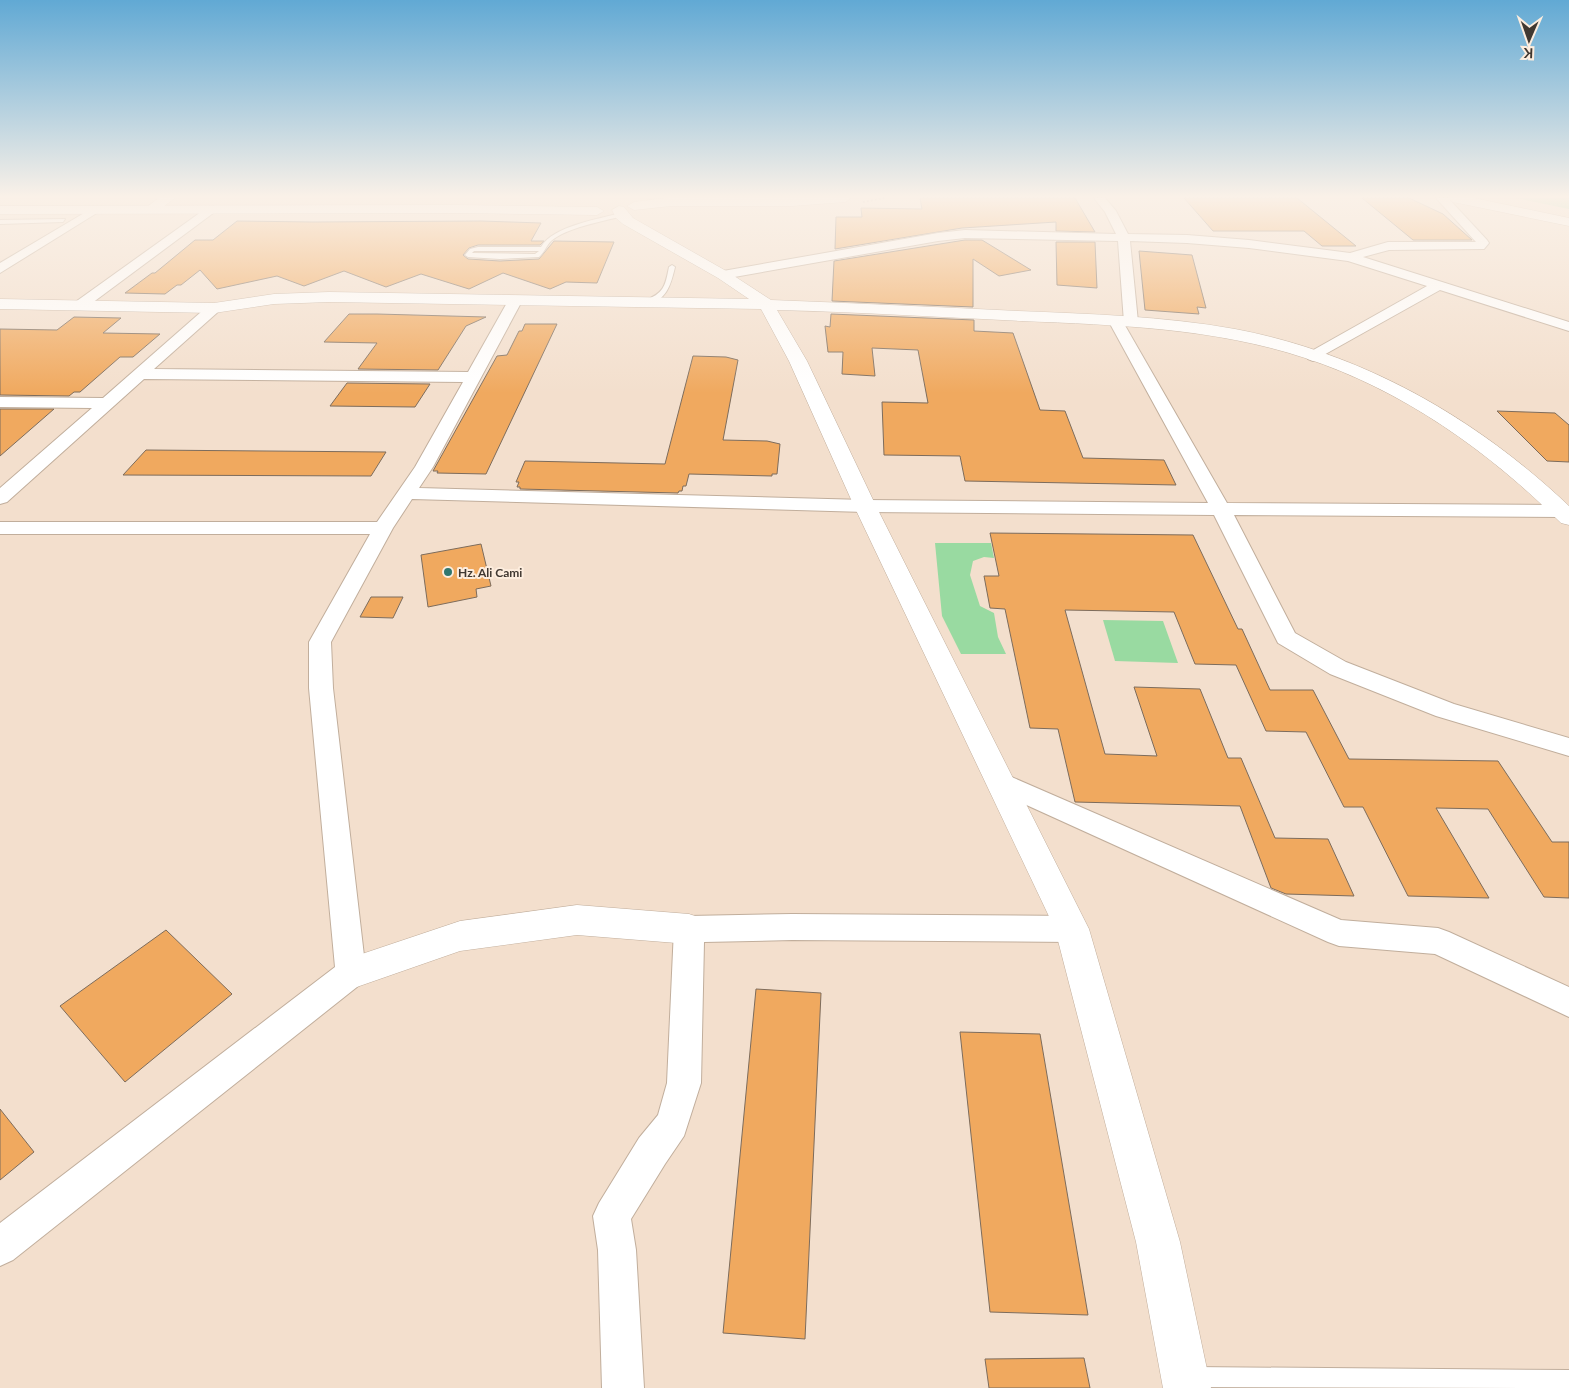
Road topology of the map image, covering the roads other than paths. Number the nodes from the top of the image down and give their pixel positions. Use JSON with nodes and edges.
{"nodes":[{"id":1,"x":139,"y":263,"type":"edge"},
{"id":2,"x":702,"y":263,"type":"edge"},
{"id":3,"x":793,"y":263,"type":"edge"},
{"id":4,"x":1124,"y":263,"type":"edge"},
{"id":5,"x":1368,"y":263,"type":"edge"},
{"id":6,"x":672,"y":267,"type":"dead end"},
{"id":7,"x":724,"y":275,"type":"junction"},
{"id":8,"x":1439,"y":285,"type":"junction"},
{"id":9,"x":515,"y":301,"type":"junction"},
{"id":10,"x":643,"y":302,"type":"junction"},
{"id":11,"x":0,"y":304,"type":"edge"},
{"id":12,"x":766,"y":304,"type":"junction"},
{"id":13,"x":80,"y":306,"type":"junction"},
{"id":14,"x":214,"y":308,"type":"junction"},
{"id":15,"x":1124,"y":322,"type":"junction"},
{"id":16,"x":1569,"y":327,"type":"edge"},
{"id":17,"x":1313,"y":356,"type":"junction"},
{"id":18,"x":139,"y":374,"type":"junction"},
{"id":19,"x":473,"y":377,"type":"junction"},
{"id":20,"x":0,"y":402,"type":"edge"},
{"id":21,"x":106,"y":403,"type":"junction"},
{"id":22,"x":406,"y":493,"type":"junction"},
{"id":23,"x":0,"y":498,"type":"edge"},
{"id":24,"x":864,"y":506,"type":"junction"},
{"id":25,"x":1220,"y":509,"type":"junction"},
{"id":26,"x":1565,"y":514,"type":"edge"},
{"id":27,"x":0,"y":528,"type":"edge"},
{"id":28,"x":383,"y":528,"type":"junction"},
{"id":29,"x":1569,"y":747,"type":"edge"},
{"id":30,"x":1000,"y":782,"type":"junction"},
{"id":31,"x":689,"y":929,"type":"junction"},
{"id":32,"x":1072,"y":929,"type":"junction"},
{"id":33,"x":351,"y":973,"type":"junction"},
{"id":34,"x":1569,"y":1002,"type":"edge"},
{"id":35,"x":0,"y":1247,"type":"edge"},
{"id":36,"x":1569,"y":1380,"type":"edge"},
{"id":37,"x":1186,"y":1382,"type":"edge"},
{"id":38,"x":623,"y":1388,"type":"edge"}],
"edges":[{"from":1,"to":13,"type":"street"},
{"from":2,"to":7,"type":"street"},
{"from":3,"to":7,"type":"street"},
{"from":4,"to":15,"type":"street"},
{"from":5,"to":8,"type":"street"},
{"from":6,"to":10,"type":"lane"},
{"from":7,"to":12,"type":"street"},
{"from":8,"to":16,"type":"street"},
{"from":8,"to":17,"type":"street"},
{"from":9,"to":10,"type":"street"},
{"from":9,"to":14,"type":"street"},
{"from":9,"to":19,"type":"street"},
{"from":10,"to":12,"type":"street"},
{"from":11,"to":13,"type":"street"},
{"from":12,"to":15,"type":"street"},
{"from":12,"to":24,"type":"street"},
{"from":13,"to":14,"type":"street"},
{"from":14,"to":18,"type":"street"},
{"from":15,"to":17,"type":"street"},
{"from":15,"to":25,"type":"street"},
{"from":17,"to":26,"type":"street"},
{"from":18,"to":19,"type":"street"},
{"from":18,"to":21,"type":"street"},
{"from":19,"to":22,"type":"street"},
{"from":20,"to":21,"type":"street"},
{"from":21,"to":23,"type":"street"},
{"from":22,"to":24,"type":"street"},
{"from":22,"to":28,"type":"street"},
{"from":24,"to":25,"type":"street"},
{"from":24,"to":30,"type":"street"},
{"from":25,"to":26,"type":"street"},
{"from":25,"to":29,"type":"street"},
{"from":27,"to":28,"type":"street"},
{"from":28,"to":33,"type":"street"},
{"from":30,"to":32,"type":"street"},
{"from":30,"to":34,"type":"street"},
{"from":31,"to":32,"type":"street"},
{"from":31,"to":33,"type":"street"},
{"from":31,"to":38,"type":"street"},
{"from":32,"to":37,"type":"street"},
{"from":33,"to":35,"type":"street"},
{"from":36,"to":37,"type":"lane"}]}
